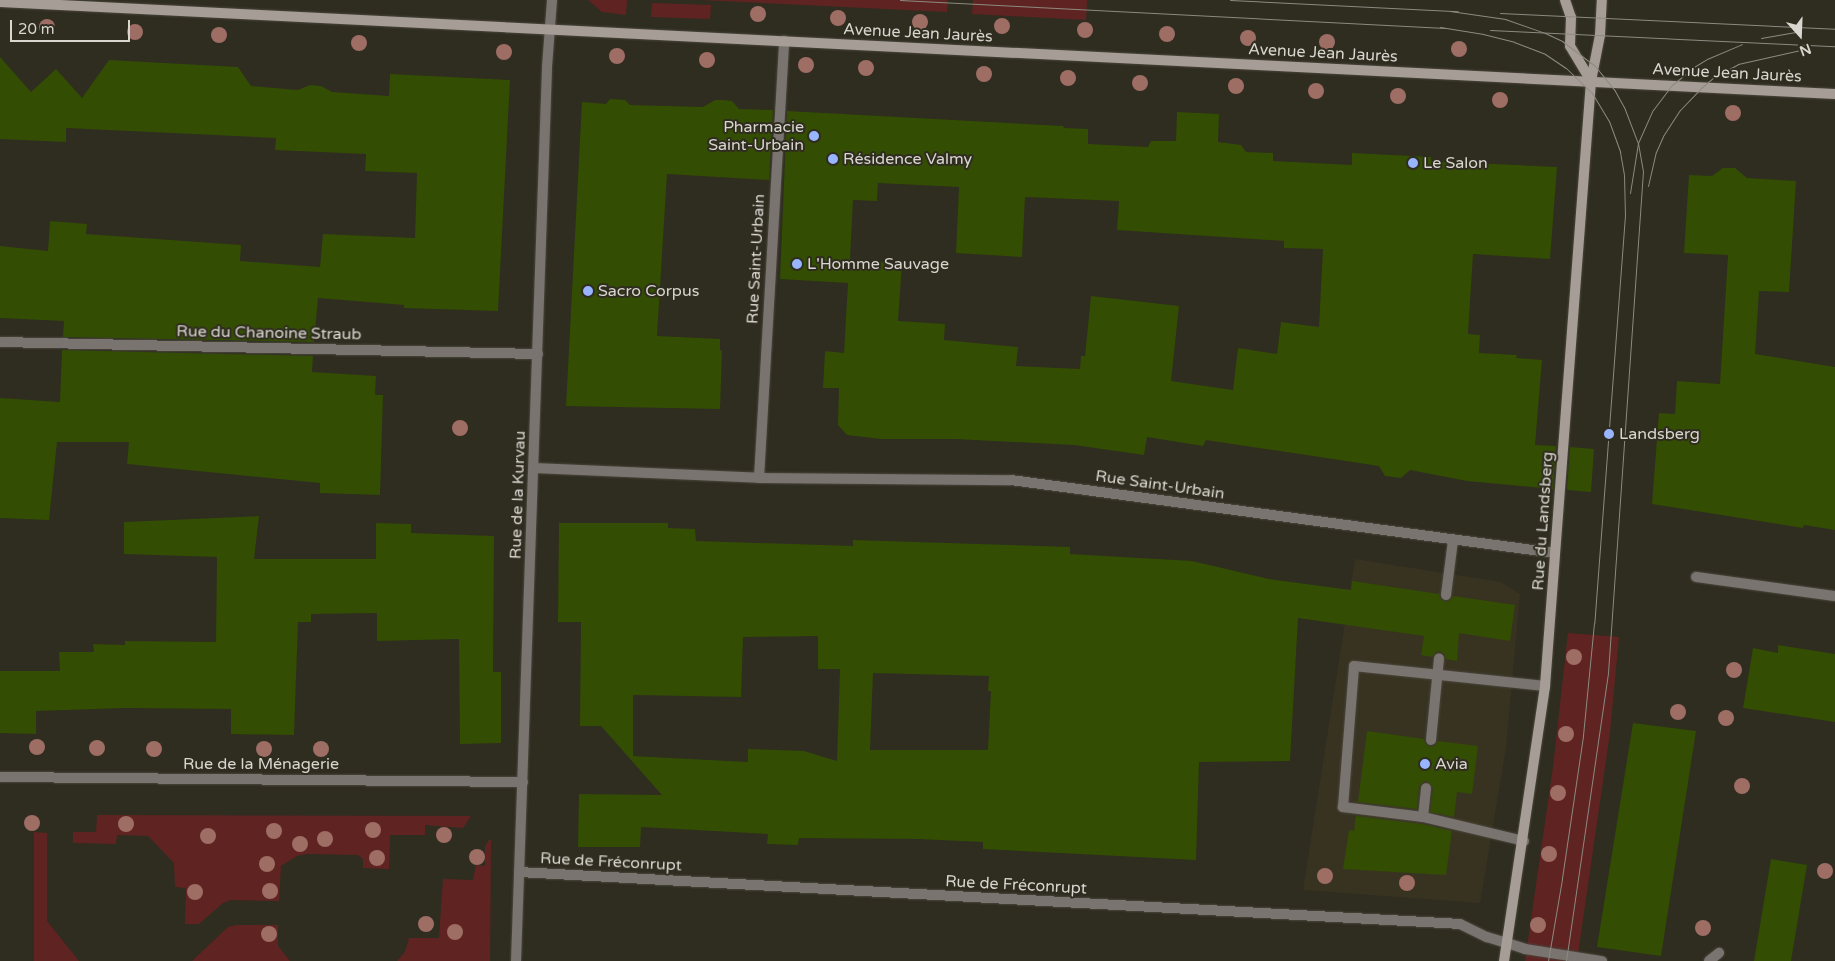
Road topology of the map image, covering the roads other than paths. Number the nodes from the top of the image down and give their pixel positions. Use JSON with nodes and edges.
{"nodes":[{"id":1,"x":552,"y":0,"type":"edge"},
{"id":2,"x":1565,"y":0,"type":"edge"},
{"id":3,"x":1602,"y":0,"type":"edge"},
{"id":4,"x":0,"y":2,"type":"edge"},
{"id":5,"x":550,"y":29,"type":"junction"},
{"id":6,"x":784,"y":41,"type":"junction"},
{"id":7,"x":1591,"y":82,"type":"junction"},
{"id":8,"x":1835,"y":94,"type":"edge"},
{"id":9,"x":0,"y":342,"type":"edge"},
{"id":10,"x":538,"y":354,"type":"junction"},
{"id":11,"x":534,"y":468,"type":"junction"},
{"id":12,"x":759,"y":478,"type":"junction"},
{"id":13,"x":1453,"y":540,"type":"junction"},
{"id":14,"x":1555,"y":553,"type":"junction"},
{"id":15,"x":1696,"y":577,"type":"dead end"},
{"id":16,"x":1446,"y":595,"type":"dead end"},
{"id":17,"x":1835,"y":596,"type":"edge"},
{"id":18,"x":1439,"y":658,"type":"dead end"},
{"id":19,"x":1438,"y":674,"type":"junction"},
{"id":20,"x":1545,"y":686,"type":"junction"},
{"id":21,"x":1431,"y":740,"type":"dead end"},
{"id":22,"x":0,"y":777,"type":"edge"},
{"id":23,"x":523,"y":782,"type":"junction"},
{"id":24,"x":1426,"y":788,"type":"dead end"},
{"id":25,"x":1423,"y":817,"type":"junction"},
{"id":26,"x":1524,"y":841,"type":"junction"},
{"id":27,"x":519,"y":872,"type":"junction"},
{"id":28,"x":1507,"y":943,"type":"junction"},
{"id":29,"x":1719,"y":953,"type":"dead end"},
{"id":30,"x":516,"y":961,"type":"edge"},
{"id":31,"x":1504,"y":961,"type":"edge"},
{"id":32,"x":1602,"y":961,"type":"edge"},
{"id":33,"x":1709,"y":961,"type":"edge"}],
"edges":[{"from":1,"to":5,"type":"street","name":"Rue de la Kurvau"},
{"from":2,"to":7,"type":"main road"},
{"from":3,"to":7,"type":"main road","name":"Rue du Landsberg"},
{"from":4,"to":5,"type":"main road","name":"Avenue Jean Jaurès"},
{"from":5,"to":6,"type":"main road","name":"Avenue Jean Jaurès"},
{"from":5,"to":10,"type":"street","name":"Rue de la Kurvau"},
{"from":6,"to":7,"type":"main road","name":"Avenue Jean Jaurès"},
{"from":6,"to":12,"type":"street","name":"Rue Saint-Urbain"},
{"from":7,"to":8,"type":"main road","name":"Avenue Jean Jaurès"},
{"from":7,"to":14,"type":"main road","name":"Rue du Landsberg"},
{"from":9,"to":10,"type":"street","name":"Rue du Chanoine Straub"},
{"from":10,"to":11,"type":"street","name":"Rue de la Kurvau"},
{"from":11,"to":12,"type":"street","name":"Rue Saint-Urbain"},
{"from":11,"to":23,"type":"street","name":"Rue de la Kurvau"},
{"from":12,"to":13,"type":"street","name":"Rue Saint-Urbain"},
{"from":13,"to":14,"type":"street","name":"Rue Saint-Urbain"},
{"from":13,"to":16,"type":"street"},
{"from":14,"to":20,"type":"main road","name":"Rue du Landsberg"},
{"from":15,"to":17,"type":"street"},
{"from":18,"to":19,"type":"street"},
{"from":19,"to":20,"type":"street"},
{"from":19,"to":21,"type":"street"},
{"from":19,"to":25,"type":"street"},
{"from":20,"to":26,"type":"main road","name":"Rue du Landsberg"},
{"from":22,"to":23,"type":"street","name":"Rue de la Ménagerie"},
{"from":23,"to":27,"type":"street","name":"Rue de la Kurvau"},
{"from":24,"to":25,"type":"street"},
{"from":25,"to":26,"type":"street"},
{"from":26,"to":28,"type":"main road","name":"Rue du Landsberg"},
{"from":27,"to":28,"type":"street","name":"Rue de Fréconrupt"},
{"from":27,"to":30,"type":"street","name":"Rue de la Kurvau"},
{"from":28,"to":31,"type":"main road","name":"Rue du Landsberg"},
{"from":28,"to":32,"type":"street","name":"Rue de Fréconrupt"},
{"from":29,"to":33,"type":"street"}]}
